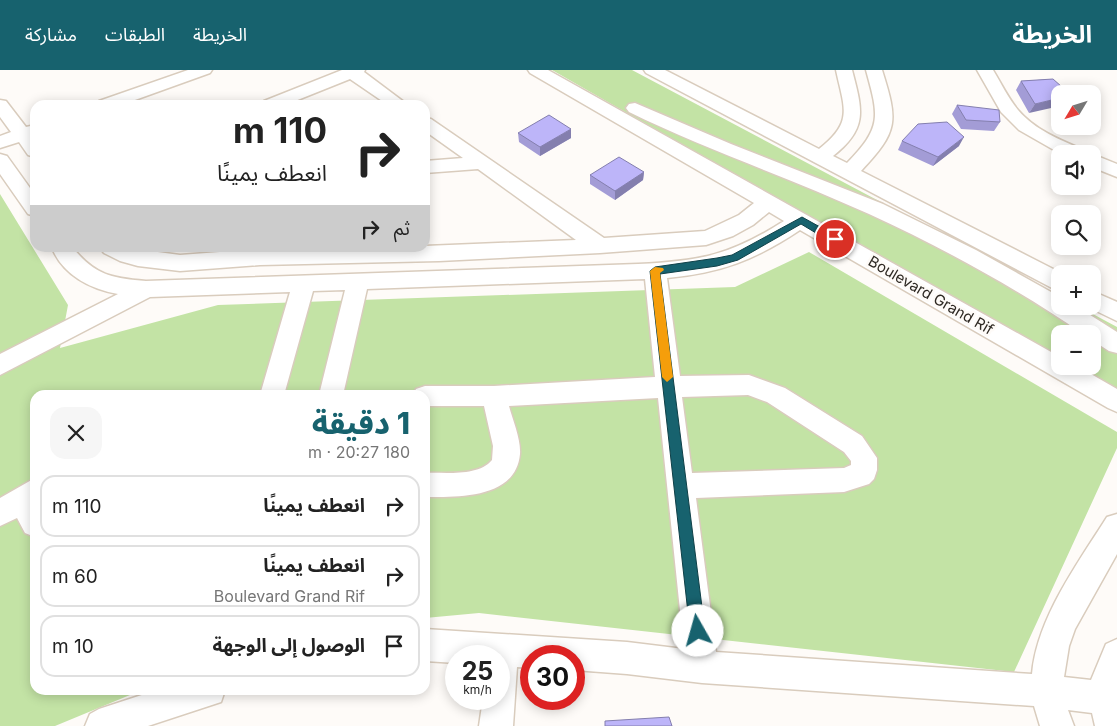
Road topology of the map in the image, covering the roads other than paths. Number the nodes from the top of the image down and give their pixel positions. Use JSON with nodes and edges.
{"nodes":[{"id":1,"x":204,"y":70,"type":"edge"},
{"id":2,"x":536,"y":70,"type":"edge"},
{"id":3,"x":570,"y":70,"type":"edge"},
{"id":4,"x":652,"y":70,"type":"edge"},
{"id":5,"x":844,"y":70,"type":"edge"},
{"id":6,"x":874,"y":70,"type":"edge"},
{"id":7,"x":985,"y":70,"type":"edge"},
{"id":8,"x":354,"y":71,"type":"edge"},
{"id":9,"x":119,"y":100,"type":"edge"},
{"id":10,"x":282,"y":100,"type":"edge"},
{"id":11,"x":392,"y":100,"type":"edge"},
{"id":12,"x":0,"y":105,"type":"edge"},
{"id":13,"x":430,"y":126,"type":"edge"},
{"id":14,"x":28,"y":132,"type":"edge"},
{"id":15,"x":0,"y":142,"type":"edge"},
{"id":16,"x":1059,"y":145,"type":"edge"},
{"id":17,"x":821,"y":157,"type":"junction"},
{"id":18,"x":0,"y":160,"type":"edge"},
{"id":19,"x":484,"y":163,"type":"junction"},
{"id":20,"x":1101,"y":164,"type":"edge"},
{"id":21,"x":430,"y":168,"type":"edge"},
{"id":22,"x":1117,"y":170,"type":"edge"},
{"id":23,"x":849,"y":172,"type":"junction"},
{"id":24,"x":30,"y":202,"type":"edge"},
{"id":25,"x":769,"y":202,"type":"junction"},
{"id":26,"x":802,"y":220,"type":"junction"},
{"id":27,"x":600,"y":246,"type":"junction"},
{"id":28,"x":430,"y":250,"type":"edge"},
{"id":29,"x":65,"y":252,"type":"edge"},
{"id":30,"x":118,"y":252,"type":"edge"},
{"id":31,"x":262,"y":252,"type":"edge"},
{"id":32,"x":356,"y":252,"type":"edge"},
{"id":33,"x":180,"y":263,"type":"junction"},
{"id":34,"x":655,"y":271,"type":"junction"},
{"id":35,"x":1051,"y":277,"type":"edge"},
{"id":36,"x":358,"y":281,"type":"junction"},
{"id":37,"x":304,"y":283,"type":"junction"},
{"id":38,"x":242,"y":286,"type":"junction"},
{"id":39,"x":148,"y":289,"type":"junction"},
{"id":40,"x":1101,"y":304,"type":"edge"},
{"id":41,"x":1117,"y":312,"type":"edge"},
{"id":42,"x":1117,"y":344,"type":"edge"},
{"id":43,"x":0,"y":365,"type":"edge"},
{"id":44,"x":668,"y":386,"type":"junction"},
{"id":45,"x":273,"y":390,"type":"edge"},
{"id":46,"x":332,"y":390,"type":"edge"},
{"id":47,"x":430,"y":396,"type":"edge"},
{"id":48,"x":494,"y":396,"type":"junction"},
{"id":49,"x":1117,"y":401,"type":"edge"},
{"id":50,"x":430,"y":485,"type":"edge"},
{"id":51,"x":680,"y":486,"type":"junction"},
{"id":52,"x":19,"y":501,"type":"edge"},
{"id":53,"x":30,"y":517,"type":"edge"},
{"id":54,"x":1117,"y":526,"type":"edge"},
{"id":55,"x":430,"y":645,"type":"edge"},
{"id":56,"x":445,"y":646,"type":"edge"},
{"id":57,"x":510,"y":651,"type":"edge"},
{"id":58,"x":1117,"y":655,"type":"edge"},
{"id":59,"x":702,"y":667,"type":"junction"},
{"id":60,"x":1046,"y":691,"type":"junction"},
{"id":61,"x":193,"y":695,"type":"edge"},
{"id":62,"x":498,"y":710,"type":"edge"},
{"id":63,"x":1109,"y":712,"type":"edge"},
{"id":64,"x":102,"y":726,"type":"edge"},
{"id":65,"x":496,"y":726,"type":"edge"},
{"id":66,"x":1057,"y":726,"type":"edge"}],
"edges":[{"from":1,"to":9,"type":"street"},
{"from":2,"to":25,"type":"street","name":"Boulevard Grand Rif"},
{"from":3,"to":42,"type":"street"},
{"from":4,"to":17,"type":"street"},
{"from":5,"to":17,"type":"street"},
{"from":6,"to":23,"type":"street"},
{"from":7,"to":16,"type":"street"},
{"from":8,"to":10,"type":"street"},
{"from":8,"to":11,"type":"street"},
{"from":12,"to":14,"type":"street"},
{"from":13,"to":19,"type":"street"},
{"from":14,"to":15,"type":"street"},
{"from":17,"to":23,"type":"street"},
{"from":18,"to":24,"type":"street"},
{"from":19,"to":21,"type":"street"},
{"from":19,"to":27,"type":"street"},
{"from":20,"to":22,"type":"street"},
{"from":23,"to":35,"type":"street"},
{"from":25,"to":26,"type":"street","name":"Boulevard Grand Rif"},
{"from":25,"to":27,"type":"street"},
{"from":26,"to":34,"type":"street"},
{"from":26,"to":49,"type":"street","name":"Boulevard Grand Rif"},
{"from":27,"to":28,"type":"street"},
{"from":29,"to":39,"type":"street"},
{"from":30,"to":33,"type":"street"},
{"from":31,"to":32,"type":"street"},
{"from":31,"to":33,"type":"street"},
{"from":31,"to":38,"type":"street"},
{"from":33,"to":39,"type":"street"},
{"from":34,"to":36,"type":"street"},
{"from":34,"to":44,"type":"street"},
{"from":36,"to":37,"type":"street"},
{"from":36,"to":46,"type":"street"},
{"from":37,"to":38,"type":"street"},
{"from":37,"to":45,"type":"street"},
{"from":38,"to":39,"type":"street"},
{"from":39,"to":43,"type":"street"},
{"from":40,"to":41,"type":"street"},
{"from":44,"to":48,"type":"street"},
{"from":44,"to":51,"type":"street"},
{"from":44,"to":51,"type":"street"},
{"from":47,"to":48,"type":"street"},
{"from":48,"to":50,"type":"street"},
{"from":51,"to":59,"type":"street"},
{"from":52,"to":53,"type":"street"},
{"from":54,"to":60,"type":"street"},
{"from":55,"to":56,"type":"street"},
{"from":57,"to":59,"type":"street"},
{"from":58,"to":63,"type":"street"},
{"from":59,"to":60,"type":"street"},
{"from":60,"to":63,"type":"street"},
{"from":60,"to":66,"type":"street"},
{"from":61,"to":64,"type":"street"},
{"from":62,"to":65,"type":"street"}]}
